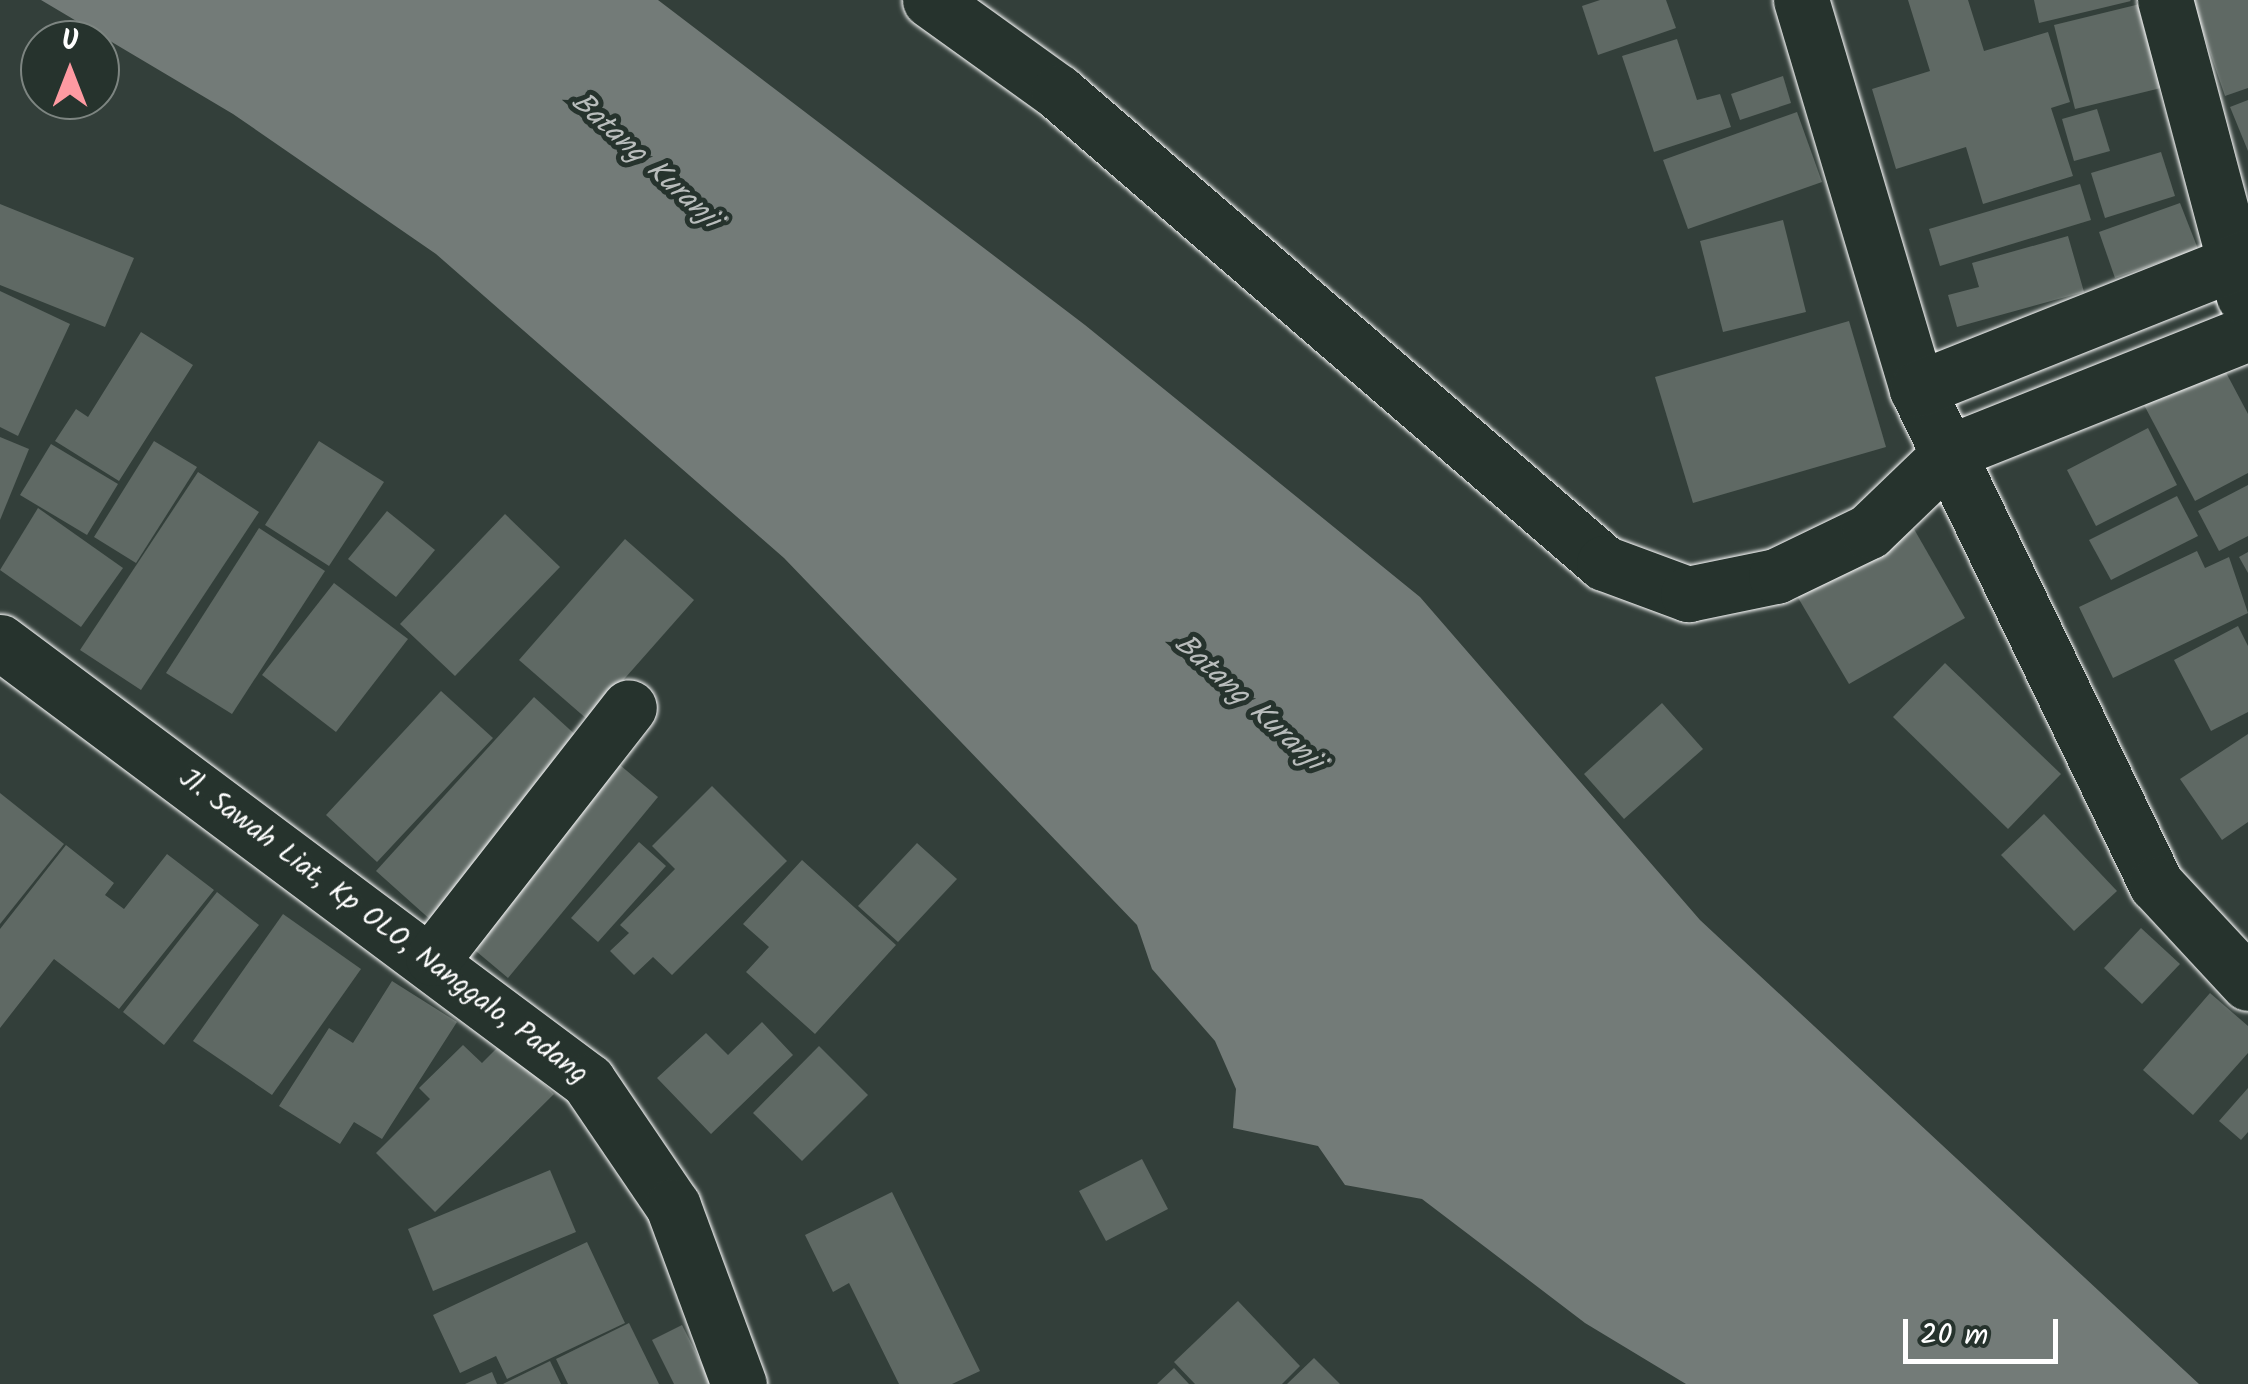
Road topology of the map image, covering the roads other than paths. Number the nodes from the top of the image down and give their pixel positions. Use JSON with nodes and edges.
{"nodes":[{"id":1,"x":930,"y":0,"type":"edge"},
{"id":2,"x":1801,"y":0,"type":"edge"},
{"id":3,"x":2165,"y":0,"type":"edge"},
{"id":4,"x":2242,"y":276,"type":"edge"},
{"id":5,"x":2248,"y":333,"type":"edge"},
{"id":6,"x":1917,"y":390,"type":"junction"},
{"id":7,"x":1952,"y":451,"type":"junction"},
{"id":8,"x":0,"y":642,"type":"edge"},
{"id":9,"x":629,"y":707,"type":"dead end"},
{"id":10,"x":432,"y":958,"type":"junction"},
{"id":11,"x":2248,"y":983,"type":"edge"},
{"id":12,"x":739,"y":1384,"type":"edge"}],
"edges":[{"from":1,"to":7,"type":"street"},
{"from":2,"to":6,"type":"street"},
{"from":3,"to":4,"type":"street"},
{"from":4,"to":6,"type":"street"},
{"from":5,"to":7,"type":"street"},
{"from":6,"to":7,"type":"street"},
{"from":7,"to":11,"type":"street"},
{"from":8,"to":10,"type":"street","name":"Jl. Sawah Liat, Kp OLO, Nanggalo, Padang"},
{"from":9,"to":10,"type":"street"},
{"from":10,"to":12,"type":"street","name":"Jl. Sawah Liat, Kp OLO, Nanggalo, Padang"}]}
